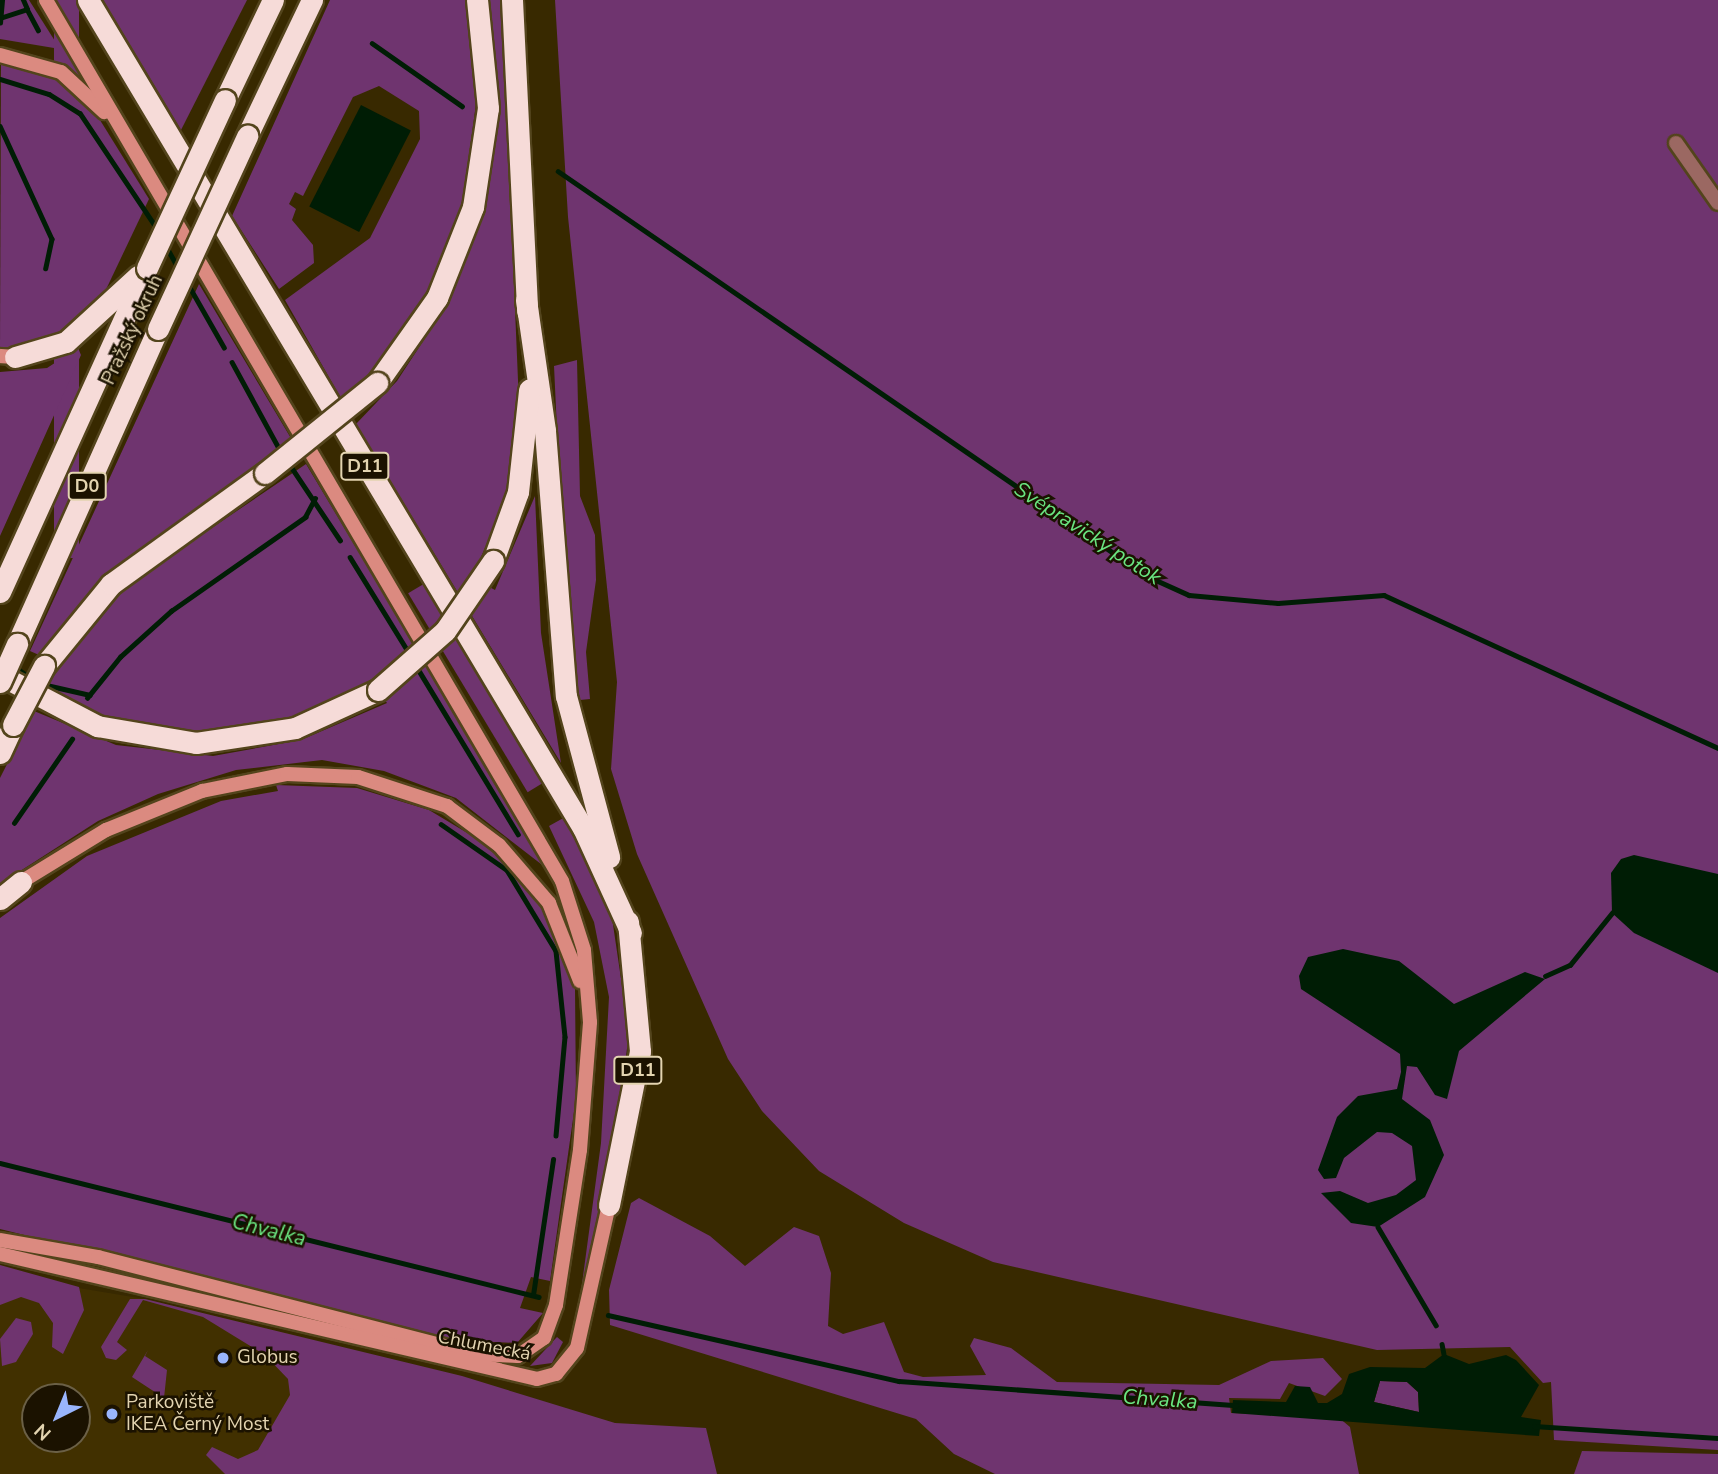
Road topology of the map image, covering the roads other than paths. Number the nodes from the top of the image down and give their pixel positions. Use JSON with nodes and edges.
{"nodes":[{"id":1,"x":46,"y":0,"type":"edge"},
{"id":2,"x":267,"y":0,"type":"edge"},
{"id":3,"x":273,"y":0,"type":"edge"},
{"id":4,"x":312,"y":0,"type":"edge"},
{"id":5,"x":477,"y":0,"type":"edge"},
{"id":6,"x":512,"y":0,"type":"edge"},
{"id":7,"x":89,"y":2,"type":"edge"},
{"id":8,"x":262,"y":21,"type":"junction"},
{"id":9,"x":0,"y":55,"type":"edge"},
{"id":10,"x":1676,"y":143,"type":"dead end"},
{"id":11,"x":138,"y":158,"type":"junction"},
{"id":12,"x":1718,"y":204,"type":"edge"},
{"id":13,"x":134,"y":287,"type":"junction"},
{"id":14,"x":526,"y":300,"type":"junction"},
{"id":15,"x":7,"y":357,"type":"edge"},
{"id":16,"x":0,"y":592,"type":"edge"},
{"id":17,"x":0,"y":675,"type":"edge"},
{"id":18,"x":0,"y":682,"type":"edge"},
{"id":19,"x":0,"y":753,"type":"edge"},
{"id":20,"x":21,"y":882,"type":"joint"},
{"id":21,"x":0,"y":899,"type":"edge"},
{"id":22,"x":631,"y":933,"type":"junction"},
{"id":23,"x":587,"y":1055,"type":"junction"},
{"id":24,"x":609,"y":1205,"type":"joint"},
{"id":25,"x":0,"y":1240,"type":"edge"},
{"id":26,"x":0,"y":1254,"type":"edge"}],
"edges":[{"from":1,"to":11,"type":"main road"},
{"from":2,"to":8,"type":"highway"},
{"from":3,"to":8,"type":"highway","name":"Pražský okruh"},
{"from":4,"to":18,"type":"highway","name":"Pražský okruh","number":"D0","bridge":true},
{"from":5,"to":19,"type":"highway","bridge":true},
{"from":6,"to":14,"type":"highway"},
{"from":7,"to":22,"type":"highway","number":"D11"},
{"from":8,"to":13,"type":"highway","name":"Pražský okruh","bridge":true},
{"from":9,"to":11,"type":"main road"},
{"from":10,"to":12,"type":"street"},
{"from":11,"to":23,"type":"main road"},
{"from":13,"to":15,"type":"highway"},
{"from":13,"to":16,"type":"highway","name":"Pražský okruh","number":"D0"},
{"from":14,"to":17,"type":"highway","bridge":true},
{"from":14,"to":22,"type":"highway"},
{"from":20,"to":21,"type":"highway"},
{"from":20,"to":23,"type":"main road"},
{"from":22,"to":24,"type":"highway","name":"Chlumecká","number":"D11"},
{"from":23,"to":25,"type":"main road","name":"Chlumecká"},
{"from":24,"to":26,"type":"main road","name":"Chlumecká"}]}
